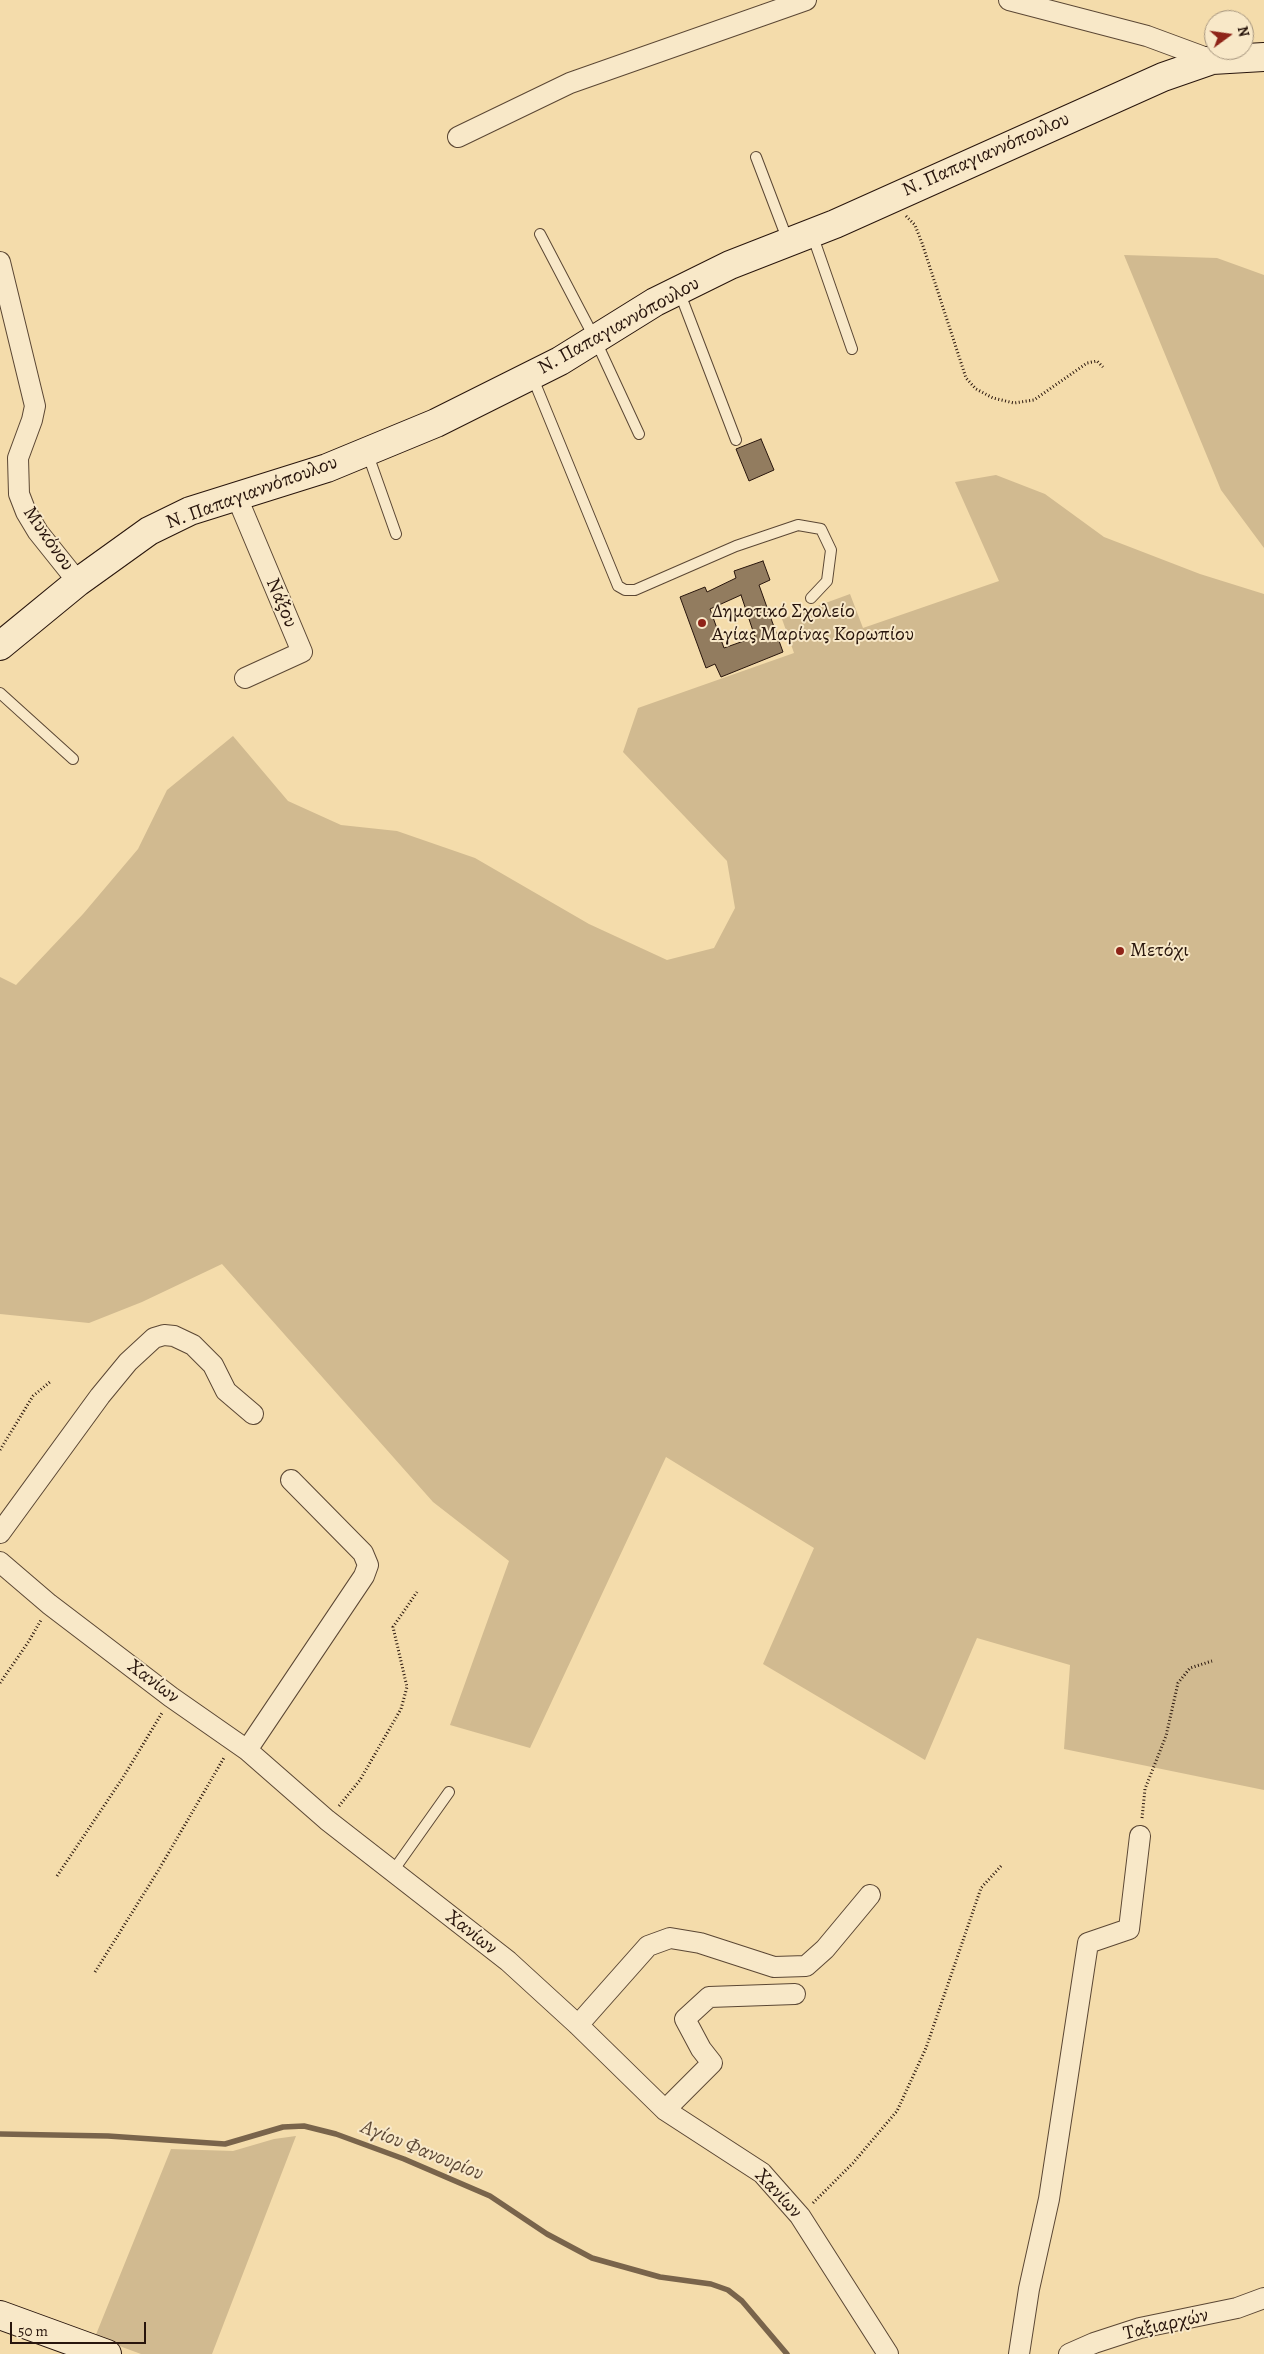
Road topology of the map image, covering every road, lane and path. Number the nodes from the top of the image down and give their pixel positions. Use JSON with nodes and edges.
{"nodes":[{"id":1,"x":806,"y":0,"type":"edge"},
{"id":2,"x":1009,"y":0,"type":"edge"},
{"id":3,"x":1204,"y":57,"type":"edge"},
{"id":4,"x":1212,"y":60,"type":"edge"},
{"id":5,"x":458,"y":137,"type":"dead end"},
{"id":6,"x":756,"y":157,"type":"dead end"},
{"id":7,"x":886,"y":200,"type":"junction"},
{"id":8,"x":540,"y":234,"type":"dead end"},
{"id":9,"x":800,"y":238,"type":"junction"},
{"id":10,"x":1,"y":273,"type":"edge"},
{"id":11,"x":679,"y":290,"type":"junction"},
{"id":12,"x":595,"y":339,"type":"junction"},
{"id":13,"x":852,"y":349,"type":"dead end"},
{"id":14,"x":1103,"y":367,"type":"dead end"},
{"id":15,"x":532,"y":375,"type":"junction"},
{"id":16,"x":639,"y":434,"type":"dead end"},
{"id":17,"x":736,"y":440,"type":"dead end"},
{"id":18,"x":367,"y":451,"type":"junction"},
{"id":19,"x":236,"y":495,"type":"junction"},
{"id":20,"x":396,"y":534,"type":"dead end"},
{"id":21,"x":78,"y":582,"type":"junction"},
{"id":22,"x":811,"y":598,"type":"dead end"},
{"id":23,"x":0,"y":646,"type":"edge"},
{"id":24,"x":245,"y":678,"type":"dead end"},
{"id":25,"x":0,"y":693,"type":"edge"},
{"id":26,"x":73,"y":759,"type":"dead end"},
{"id":27,"x":52,"y":1381,"type":"dead end"},
{"id":28,"x":252,"y":1414,"type":"dead end"},
{"id":29,"x":0,"y":1450,"type":"edge"},
{"id":30,"x":291,"y":1480,"type":"dead end"},
{"id":31,"x":0,"y":1533,"type":"edge"},
{"id":32,"x":0,"y":1562,"type":"edge"},
{"id":33,"x":417,"y":1592,"type":"dead end"},
{"id":34,"x":49,"y":1604,"type":"junction"},
{"id":35,"x":1212,"y":1661,"type":"dead end"},
{"id":36,"x":0,"y":1683,"type":"edge"},
{"id":37,"x":171,"y":1697,"type":"junction"},
{"id":38,"x":241,"y":1745,"type":"junction"},
{"id":39,"x":449,"y":1792,"type":"dead end"},
{"id":40,"x":327,"y":1820,"type":"junction"},
{"id":41,"x":1140,"y":1836,"type":"joint"},
{"id":42,"x":1002,"y":1866,"type":"dead end"},
{"id":43,"x":393,"y":1871,"type":"junction"},
{"id":44,"x":57,"y":1876,"type":"dead end"},
{"id":45,"x":870,"y":1895,"type":"dead end"},
{"id":46,"x":95,"y":1972,"type":"dead end"},
{"id":47,"x":796,"y":1994,"type":"dead end"},
{"id":48,"x":578,"y":2025,"type":"junction"},
{"id":49,"x":665,"y":2110,"type":"junction"},
{"id":50,"x":800,"y":2216,"type":"junction"},
{"id":51,"x":1264,"y":2298,"type":"edge"},
{"id":52,"x":0,"y":2314,"type":"edge"},
{"id":53,"x":107,"y":2354,"type":"edge"},
{"id":54,"x":888,"y":2354,"type":"edge"},
{"id":55,"x":1019,"y":2354,"type":"edge"},
{"id":56,"x":1069,"y":2354,"type":"edge"}],
"edges":[{"from":1,"to":5,"type":"street"},
{"from":2,"to":3,"type":"street"},
{"from":4,"to":7,"type":"street","name":"Ν. Παπαγιαννόπουλου"},
{"from":6,"to":9,"type":"lane"},
{"from":7,"to":9,"type":"street","name":"Ν. Παπαγιαννόπουλου"},
{"from":7,"to":14,"type":"path"},
{"from":8,"to":12,"type":"lane"},
{"from":9,"to":11,"type":"street","name":"Ν. Παπαγιαννόπουλου"},
{"from":9,"to":13,"type":"lane"},
{"from":10,"to":21,"type":"street","name":"Μυκόνου"},
{"from":11,"to":12,"type":"street","name":"Ν. Παπαγιαννόπουλου"},
{"from":11,"to":17,"type":"lane"},
{"from":12,"to":15,"type":"street","name":"Ν. Παπαγιαννόπουλου"},
{"from":12,"to":16,"type":"lane"},
{"from":15,"to":18,"type":"street","name":"Ν. Παπαγιαννόπουλου"},
{"from":15,"to":22,"type":"lane"},
{"from":18,"to":19,"type":"street","name":"Ν. Παπαγιαννόπουλου"},
{"from":18,"to":20,"type":"lane"},
{"from":19,"to":21,"type":"street","name":"Ν. Παπαγιαννόπουλου"},
{"from":19,"to":24,"type":"street","name":"Νάξου"},
{"from":21,"to":23,"type":"street","name":"Ν. Παπαγιαννόπουλου"},
{"from":25,"to":26,"type":"lane"},
{"from":27,"to":29,"type":"path"},
{"from":28,"to":31,"type":"street"},
{"from":30,"to":38,"type":"street"},
{"from":32,"to":34,"type":"street","name":"Χανίων"},
{"from":33,"to":40,"type":"path"},
{"from":34,"to":36,"type":"path"},
{"from":34,"to":37,"type":"street","name":"Χανίων"},
{"from":35,"to":41,"type":"path"},
{"from":37,"to":38,"type":"street","name":"Χανίων"},
{"from":37,"to":44,"type":"path"},
{"from":38,"to":40,"type":"street","name":"Χανίων"},
{"from":38,"to":46,"type":"path"},
{"from":39,"to":43,"type":"lane"},
{"from":40,"to":43,"type":"street","name":"Χανίων"},
{"from":41,"to":55,"type":"street"},
{"from":42,"to":50,"type":"path"},
{"from":43,"to":48,"type":"street","name":"Χανίων"},
{"from":45,"to":48,"type":"street"},
{"from":47,"to":49,"type":"street"},
{"from":48,"to":49,"type":"street","name":"Χανίων"},
{"from":49,"to":50,"type":"street","name":"Χανίων"},
{"from":50,"to":54,"type":"street","name":"Χανίων"},
{"from":51,"to":56,"type":"street","name":"Ταξιαρχών"},
{"from":52,"to":53,"type":"street"}]}
